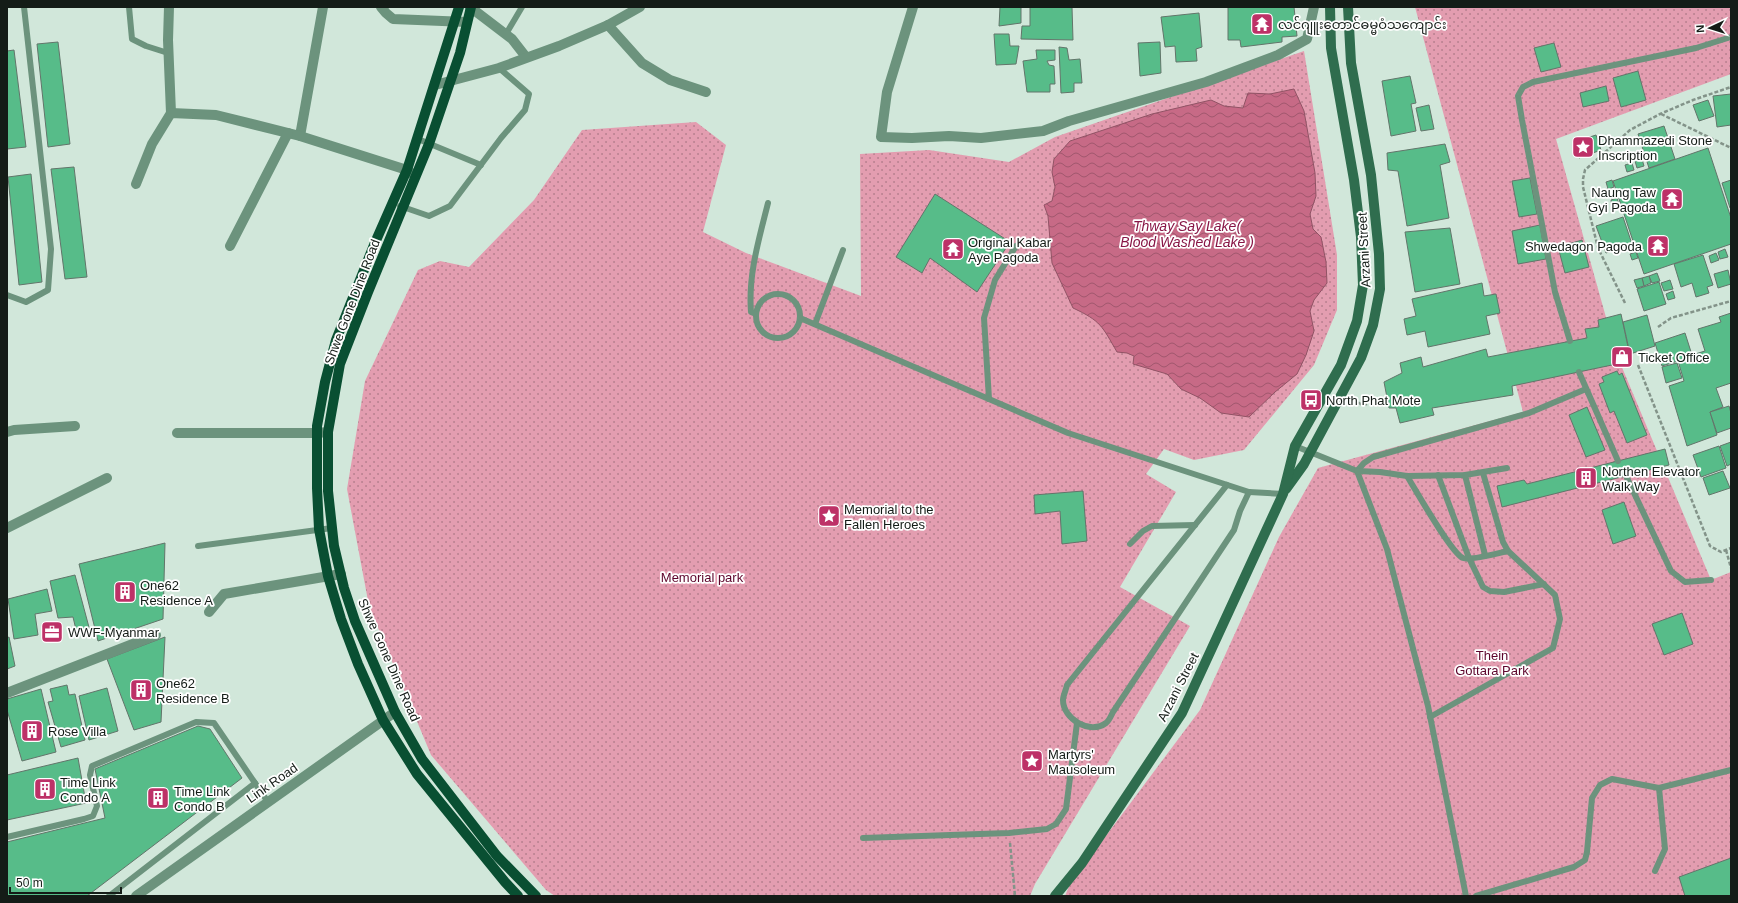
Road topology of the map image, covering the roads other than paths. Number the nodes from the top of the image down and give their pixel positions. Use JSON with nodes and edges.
{"nodes":[{"id":1,"x":24,"y":7,"type":"edge"},
{"id":2,"x":129,"y":7,"type":"edge"},
{"id":3,"x":168,"y":7,"type":"edge"},
{"id":4,"x":323,"y":7,"type":"edge"},
{"id":5,"x":381,"y":7,"type":"edge"},
{"id":6,"x":459,"y":7,"type":"edge"},
{"id":7,"x":471,"y":7,"type":"edge"},
{"id":8,"x":522,"y":7,"type":"edge"},
{"id":9,"x":640,"y":7,"type":"edge"},
{"id":10,"x":913,"y":7,"type":"edge"},
{"id":11,"x":1314,"y":7,"type":"edge"},
{"id":12,"x":1330,"y":7,"type":"edge"},
{"id":13,"x":1348,"y":7,"type":"edge"},
{"id":14,"x":455,"y":21,"type":"junction"},
{"id":15,"x":467,"y":22,"type":"junction"},
{"id":16,"x":608,"y":25,"type":"junction"},
{"id":17,"x":506,"y":34,"type":"junction"},
{"id":18,"x":1731,"y":37,"type":"edge"},
{"id":19,"x":1349,"y":46,"type":"junction"},
{"id":20,"x":1331,"y":48,"type":"junction"},
{"id":21,"x":168,"y":53,"type":"junction"},
{"id":22,"x":526,"y":57,"type":"junction"},
{"id":23,"x":499,"y":68,"type":"junction"},
{"id":24,"x":450,"y":81,"type":"junction"},
{"id":25,"x":435,"y":85,"type":"junction"},
{"id":26,"x":706,"y":92,"type":"dead end"},
{"id":27,"x":171,"y":113,"type":"junction"},
{"id":28,"x":288,"y":133,"type":"junction"},
{"id":29,"x":300,"y":136,"type":"junction"},
{"id":30,"x":418,"y":139,"type":"junction"},
{"id":31,"x":429,"y":144,"type":"junction"},
{"id":32,"x":481,"y":165,"type":"junction"},
{"id":33,"x":411,"y":173,"type":"junction"},
{"id":34,"x":1371,"y":175,"type":"junction"},
{"id":35,"x":1354,"y":180,"type":"junction"},
{"id":36,"x":136,"y":184,"type":"dead end"},
{"id":37,"x":768,"y":203,"type":"dead end"},
{"id":38,"x":398,"y":206,"type":"junction"},
{"id":39,"x":230,"y":246,"type":"dead end"},
{"id":40,"x":1016,"y":246,"type":"dead end"},
{"id":41,"x":843,"y":250,"type":"dead end"},
{"id":42,"x":7,"y":295,"type":"edge"},
{"id":43,"x":756,"y":314,"type":"junction"},
{"id":44,"x":800,"y":318,"type":"junction"},
{"id":45,"x":1357,"y":321,"type":"junction"},
{"id":46,"x":815,"y":324,"type":"junction"},
{"id":47,"x":1373,"y":325,"type":"junction"},
{"id":48,"x":1570,"y":341,"type":"dead end"},
{"id":49,"x":1579,"y":372,"type":"dead end"},
{"id":50,"x":1586,"y":389,"type":"junction"},
{"id":51,"x":989,"y":399,"type":"junction"},
{"id":52,"x":75,"y":426,"type":"dead end"},
{"id":53,"x":7,"y":432,"type":"edge"},
{"id":54,"x":328,"y":432,"type":"junction"},
{"id":55,"x":177,"y":433,"type":"dead end"},
{"id":56,"x":317,"y":434,"type":"junction"},
{"id":57,"x":1295,"y":446,"type":"junction"},
{"id":58,"x":1311,"y":452,"type":"junction"},
{"id":59,"x":1618,"y":461,"type":"dead end"},
{"id":60,"x":1507,"y":468,"type":"dead end"},
{"id":61,"x":1357,"y":471,"type":"junction"},
{"id":62,"x":1483,"y":473,"type":"junction"},
{"id":63,"x":1465,"y":475,"type":"junction"},
{"id":64,"x":1407,"y":476,"type":"junction"},
{"id":65,"x":1438,"y":476,"type":"junction"},
{"id":66,"x":1626,"y":476,"type":"dead end"},
{"id":67,"x":107,"y":478,"type":"dead end"},
{"id":68,"x":1227,"y":484,"type":"junction"},
{"id":69,"x":1249,"y":492,"type":"junction"},
{"id":70,"x":1282,"y":494,"type":"junction"},
{"id":71,"x":1195,"y":525,"type":"junction"},
{"id":72,"x":7,"y":528,"type":"edge"},
{"id":73,"x":332,"y":528,"type":"junction"},
{"id":74,"x":319,"y":529,"type":"junction"},
{"id":75,"x":1130,"y":544,"type":"dead end"},
{"id":76,"x":198,"y":546,"type":"dead end"},
{"id":77,"x":1508,"y":551,"type":"junction"},
{"id":78,"x":1485,"y":555,"type":"junction"},
{"id":79,"x":1469,"y":558,"type":"junction"},
{"id":80,"x":341,"y":574,"type":"junction"},
{"id":81,"x":328,"y":576,"type":"junction"},
{"id":82,"x":1711,"y":580,"type":"dead end"},
{"id":83,"x":1544,"y":584,"type":"junction"},
{"id":84,"x":209,"y":612,"type":"dead end"},
{"id":85,"x":156,"y":635,"type":"dead end"},
{"id":86,"x":7,"y":693,"type":"edge"},
{"id":87,"x":395,"y":712,"type":"junction"},
{"id":88,"x":1430,"y":717,"type":"junction"},
{"id":89,"x":383,"y":720,"type":"junction"},
{"id":90,"x":1077,"y":723,"type":"junction"},
{"id":91,"x":1731,"y":770,"type":"edge"},
{"id":92,"x":255,"y":783,"type":"junction"},
{"id":93,"x":1659,"y":788,"type":"junction"},
{"id":94,"x":268,"y":802,"type":"junction"},
{"id":95,"x":7,"y":837,"type":"edge"},
{"id":96,"x":863,"y":838,"type":"dead end"},
{"id":97,"x":1655,"y":871,"type":"dead end"},
{"id":98,"x":109,"y":896,"type":"edge"},
{"id":99,"x":136,"y":896,"type":"edge"},
{"id":100,"x":518,"y":896,"type":"edge"},
{"id":101,"x":536,"y":896,"type":"edge"},
{"id":102,"x":1055,"y":896,"type":"edge"},
{"id":103,"x":1466,"y":896,"type":"edge"},
{"id":104,"x":1476,"y":896,"type":"edge"}],
"edges":[{"from":1,"to":42,"type":"lane"},
{"from":2,"to":21,"type":"lane"},
{"from":3,"to":21,"type":"street"},
{"from":4,"to":29,"type":"street"},
{"from":5,"to":14,"type":"street"},
{"from":6,"to":14,"type":"main road","name":"Shwe Gone Dine Road"},
{"from":7,"to":15,"type":"main road","name":"Shwe Gone Dine Road"},
{"from":7,"to":17,"type":"street"},
{"from":8,"to":17,"type":"lane"},
{"from":9,"to":16,"type":"street"},
{"from":10,"to":11,"type":"street"},
{"from":12,"to":20,"type":"main road","name":"Arzani Street"},
{"from":13,"to":19,"type":"main road","name":"Arzani Street"},
{"from":14,"to":15,"type":"street"},
{"from":14,"to":25,"type":"main road","name":"Shwe Gone Dine Road"},
{"from":15,"to":24,"type":"main road","name":"Shwe Gone Dine Road"},
{"from":16,"to":22,"type":"street"},
{"from":16,"to":26,"type":"street"},
{"from":17,"to":22,"type":"street"},
{"from":18,"to":48,"type":"lane"},
{"from":19,"to":20,"type":"main road"},
{"from":19,"to":34,"type":"main road","name":"Arzani Street"},
{"from":20,"to":35,"type":"main road","name":"Arzani Street"},
{"from":21,"to":27,"type":"street"},
{"from":22,"to":23,"type":"street"},
{"from":23,"to":24,"type":"street"},
{"from":23,"to":32,"type":"lane"},
{"from":24,"to":25,"type":"street"},
{"from":24,"to":31,"type":"main road","name":"Shwe Gone Dine Road"},
{"from":25,"to":30,"type":"main road","name":"Shwe Gone Dine Road"},
{"from":27,"to":28,"type":"street"},
{"from":27,"to":36,"type":"street"},
{"from":28,"to":29,"type":"street"},
{"from":28,"to":39,"type":"street"},
{"from":29,"to":33,"type":"street"},
{"from":30,"to":31,"type":"lane"},
{"from":30,"to":33,"type":"main road","name":"Shwe Gone Dine Road"},
{"from":31,"to":32,"type":"lane"},
{"from":31,"to":33,"type":"main road","name":"Shwe Gone Dine Road"},
{"from":32,"to":38,"type":"lane"},
{"from":33,"to":38,"type":"main road","name":"Shwe Gone Dine Road"},
{"from":34,"to":35,"type":"main road"},
{"from":34,"to":47,"type":"main road","name":"Arzani Street"},
{"from":35,"to":45,"type":"main road","name":"Arzani Street"},
{"from":37,"to":43,"type":"lane"},
{"from":38,"to":54,"type":"main road","name":"Shwe Gone Dine Road"},
{"from":38,"to":56,"type":"main road","name":"Shwe Gone Dine Road"},
{"from":40,"to":51,"type":"lane"},
{"from":41,"to":46,"type":"lane"},
{"from":43,"to":44,"type":"lane"},
{"from":43,"to":44,"type":"lane"},
{"from":44,"to":46,"type":"lane"},
{"from":45,"to":47,"type":"main road"},
{"from":45,"to":57,"type":"main road","name":"Arzani Street"},
{"from":46,"to":51,"type":"lane"},
{"from":47,"to":58,"type":"main road","name":"Arzani Street"},
{"from":49,"to":50,"type":"lane"},
{"from":50,"to":59,"type":"lane"},
{"from":50,"to":61,"type":"lane"},
{"from":51,"to":68,"type":"lane"},
{"from":52,"to":53,"type":"street"},
{"from":54,"to":56,"type":"street"},
{"from":54,"to":73,"type":"main road","name":"Shwe Gone Dine Road"},
{"from":55,"to":56,"type":"street"},
{"from":56,"to":74,"type":"main road","name":"Shwe Gone Dine Road"},
{"from":57,"to":58,"type":"lane"},
{"from":57,"to":70,"type":"main road","name":"Arzani Street"},
{"from":58,"to":61,"type":"lane"},
{"from":58,"to":70,"type":"main road","name":"Arzani Street"},
{"from":60,"to":62,"type":"lane"},
{"from":61,"to":64,"type":"lane"},
{"from":61,"to":88,"type":"lane"},
{"from":62,"to":63,"type":"lane"},
{"from":62,"to":77,"type":"lane"},
{"from":63,"to":65,"type":"lane"},
{"from":63,"to":78,"type":"lane"},
{"from":64,"to":65,"type":"lane"},
{"from":64,"to":79,"type":"lane"},
{"from":65,"to":79,"type":"lane"},
{"from":66,"to":82,"type":"lane"},
{"from":67,"to":72,"type":"street"},
{"from":68,"to":69,"type":"lane"},
{"from":68,"to":71,"type":"lane"},
{"from":69,"to":70,"type":"lane"},
{"from":69,"to":90,"type":"lane"},
{"from":70,"to":102,"type":"main road","name":"Arzani Street"},
{"from":71,"to":75,"type":"lane"},
{"from":71,"to":90,"type":"lane"},
{"from":73,"to":74,"type":"lane"},
{"from":73,"to":80,"type":"main road","name":"Shwe Gone Dine Road"},
{"from":74,"to":76,"type":"lane"},
{"from":74,"to":81,"type":"main road","name":"Shwe Gone Dine Road"},
{"from":77,"to":78,"type":"lane"},
{"from":77,"to":83,"type":"lane"},
{"from":78,"to":79,"type":"lane"},
{"from":79,"to":83,"type":"lane"},
{"from":80,"to":81,"type":"street"},
{"from":80,"to":87,"type":"main road","name":"Shwe Gone Dine Road"},
{"from":81,"to":84,"type":"street"},
{"from":81,"to":89,"type":"main road","name":"Shwe Gone Dine Road"},
{"from":83,"to":88,"type":"lane"},
{"from":85,"to":86,"type":"street"},
{"from":87,"to":89,"type":"street","name":"Link Road"},
{"from":87,"to":101,"type":"main road","name":"Shwe Gone Dine Road"},
{"from":88,"to":103,"type":"lane"},
{"from":89,"to":94,"type":"street","name":"Link Road"},
{"from":89,"to":100,"type":"main road","name":"Shwe Gone Dine Road"},
{"from":90,"to":96,"type":"lane"},
{"from":91,"to":93,"type":"lane"},
{"from":92,"to":94,"type":"lane"},
{"from":92,"to":95,"type":"lane"},
{"from":92,"to":98,"type":"lane"},
{"from":93,"to":97,"type":"lane"},
{"from":93,"to":104,"type":"lane"},
{"from":94,"to":99,"type":"street","name":"Link Road"}]}
